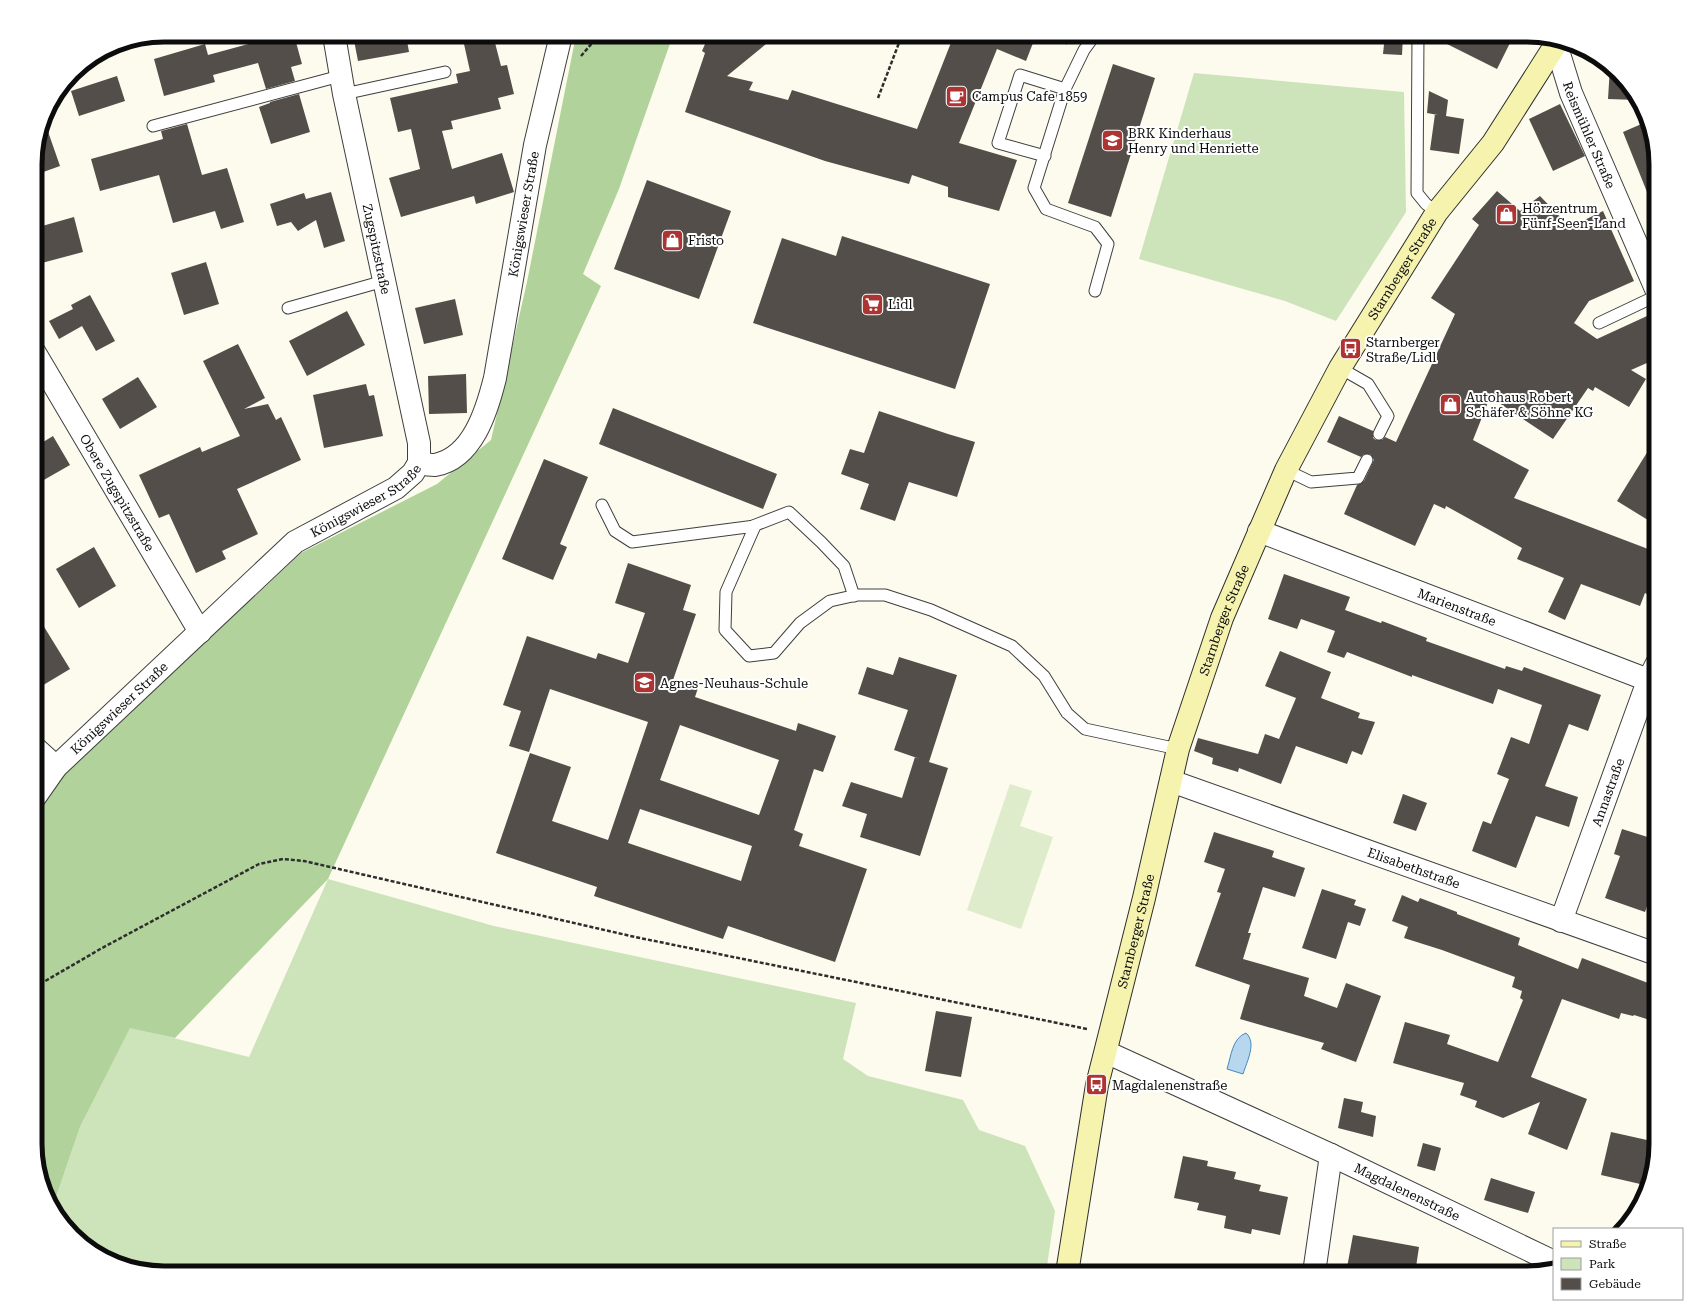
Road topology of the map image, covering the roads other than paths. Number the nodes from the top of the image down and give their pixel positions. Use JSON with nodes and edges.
{"nodes":[{"id":1,"x":335,"y":42,"type":"edge"},
{"id":2,"x":559,"y":42,"type":"edge"},
{"id":3,"x":1090,"y":42,"type":"edge"},
{"id":4,"x":1418,"y":42,"type":"edge"},
{"id":5,"x":1555,"y":45,"type":"edge"},
{"id":6,"x":1558,"y":46,"type":"edge"},
{"id":7,"x":444,"y":72,"type":"dead end"},
{"id":8,"x":342,"y":85,"type":"junction"},
{"id":9,"x":1065,"y":89,"type":"junction"},
{"id":10,"x":153,"y":126,"type":"dead end"},
{"id":11,"x":1045,"y":156,"type":"junction"},
{"id":12,"x":1437,"y":212,"type":"junction"},
{"id":13,"x":1649,"y":273,"type":"edge"},
{"id":14,"x":384,"y":281,"type":"junction"},
{"id":15,"x":1095,"y":291,"type":"dead end"},
{"id":16,"x":1649,"y":299,"type":"edge"},
{"id":17,"x":288,"y":308,"type":"dead end"},
{"id":18,"x":1599,"y":323,"type":"dead end"},
{"id":19,"x":42,"y":365,"type":"edge"},
{"id":20,"x":1340,"y":368,"type":"junction"},
{"id":21,"x":1379,"y":434,"type":"dead end"},
{"id":22,"x":1367,"y":460,"type":"dead end"},
{"id":23,"x":419,"y":463,"type":"junction"},
{"id":24,"x":1286,"y":470,"type":"junction"},
{"id":25,"x":602,"y":505,"type":"dead end"},
{"id":26,"x":753,"y":526,"type":"junction"},
{"id":27,"x":1259,"y":531,"type":"junction"},
{"id":28,"x":854,"y":596,"type":"junction"},
{"id":29,"x":200,"y":632,"type":"junction"},
{"id":30,"x":1649,"y":675,"type":"edge"},
{"id":31,"x":1649,"y":687,"type":"edge"},
{"id":32,"x":1178,"y":749,"type":"junction"},
{"id":33,"x":42,"y":754,"type":"edge"},
{"id":34,"x":56,"y":767,"type":"junction"},
{"id":35,"x":1171,"y":781,"type":"junction"},
{"id":36,"x":42,"y":787,"type":"edge"},
{"id":37,"x":1561,"y":921,"type":"junction"},
{"id":38,"x":1649,"y":952,"type":"edge"},
{"id":39,"x":1108,"y":1043,"type":"junction"},
{"id":40,"x":1331,"y":1155,"type":"junction"},
{"id":41,"x":1553,"y":1262,"type":"edge"},
{"id":42,"x":1068,"y":1266,"type":"edge"},
{"id":43,"x":1315,"y":1266,"type":"edge"}],
"edges":[{"from":1,"to":8,"type":"street","name":"Zugspitzstraße"},
{"from":2,"to":23,"type":"street","name":"Königswieser Straße"},
{"from":3,"to":9,"type":"lane"},
{"from":4,"to":12,"type":"lane"},
{"from":5,"to":12,"type":"main road","name":"Starnberger Straße"},
{"from":6,"to":13,"type":"street","name":"Reismühler Straße"},
{"from":7,"to":8,"type":"lane"},
{"from":8,"to":10,"type":"lane"},
{"from":8,"to":14,"type":"street","name":"Zugspitzstraße"},
{"from":9,"to":11,"type":"lane"},
{"from":9,"to":11,"type":"lane"},
{"from":11,"to":15,"type":"lane"},
{"from":12,"to":20,"type":"main road","name":"Starnberger Straße"},
{"from":14,"to":17,"type":"lane"},
{"from":14,"to":23,"type":"street","name":"Zugspitzstraße"},
{"from":16,"to":18,"type":"lane"},
{"from":19,"to":29,"type":"street","name":"Obere Zugspitzstraße"},
{"from":20,"to":21,"type":"lane"},
{"from":20,"to":24,"type":"main road","name":"Starnberger Straße"},
{"from":22,"to":24,"type":"lane"},
{"from":23,"to":29,"type":"street","name":"Königswieser Straße"},
{"from":24,"to":27,"type":"main road","name":"Starnberger Straße"},
{"from":25,"to":26,"type":"lane"},
{"from":26,"to":28,"type":"lane"},
{"from":26,"to":28,"type":"lane"},
{"from":27,"to":30,"type":"street","name":"Marienstraße"},
{"from":27,"to":32,"type":"main road","name":"Starnberger Straße"},
{"from":28,"to":32,"type":"lane"},
{"from":29,"to":34,"type":"street","name":"Königswieser Straße"},
{"from":31,"to":37,"type":"street","name":"Annastraße"},
{"from":32,"to":35,"type":"main road","name":"Starnberger Straße"},
{"from":33,"to":34,"type":"street"},
{"from":34,"to":36,"type":"street","name":"Königswieser Straße"},
{"from":35,"to":37,"type":"street","name":"Elisabethstraße"},
{"from":35,"to":39,"type":"main road","name":"Starnberger Straße"},
{"from":37,"to":38,"type":"street","name":"Elisabethstraße"},
{"from":39,"to":40,"type":"street","name":"Magdalenenstraße"},
{"from":39,"to":42,"type":"main road","name":"Starnberger Straße"},
{"from":40,"to":41,"type":"street","name":"Magdalenenstraße"},
{"from":40,"to":43,"type":"street"}]}
